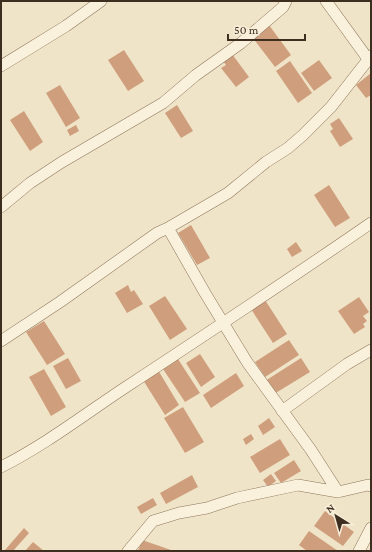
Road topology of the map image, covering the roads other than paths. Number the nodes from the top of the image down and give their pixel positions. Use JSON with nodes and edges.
{"nodes":[{"id":1,"x":101,"y":1,"type":"edge"},
{"id":2,"x":286,"y":1,"type":"edge"},
{"id":3,"x":326,"y":1,"type":"edge"},
{"id":4,"x":369,"y":58,"type":"edge"},
{"id":5,"x":1,"y":66,"type":"edge"},
{"id":6,"x":1,"y":207,"type":"edge"},
{"id":7,"x":371,"y":223,"type":"edge"},
{"id":8,"x":168,"y":228,"type":"junction"},
{"id":9,"x":223,"y":323,"type":"junction"},
{"id":10,"x":1,"y":342,"type":"edge"},
{"id":11,"x":371,"y":350,"type":"edge"},
{"id":12,"x":282,"y":410,"type":"junction"},
{"id":13,"x":1,"y":467,"type":"edge"},
{"id":14,"x":371,"y":486,"type":"edge"},
{"id":15,"x":338,"y":492,"type":"junction"},
{"id":16,"x":371,"y":528,"type":"edge"},
{"id":17,"x":128,"y":551,"type":"edge"},
{"id":18,"x":359,"y":551,"type":"edge"}],
"edges":[{"from":1,"to":5,"type":"street"},
{"from":2,"to":6,"type":"street"},
{"from":3,"to":4,"type":"street"},
{"from":4,"to":8,"type":"street"},
{"from":7,"to":9,"type":"street"},
{"from":8,"to":9,"type":"street"},
{"from":8,"to":10,"type":"street"},
{"from":9,"to":12,"type":"street"},
{"from":9,"to":13,"type":"street"},
{"from":11,"to":12,"type":"street"},
{"from":12,"to":15,"type":"street"},
{"from":14,"to":15,"type":"street"},
{"from":15,"to":17,"type":"street"},
{"from":16,"to":18,"type":"street"}]}
